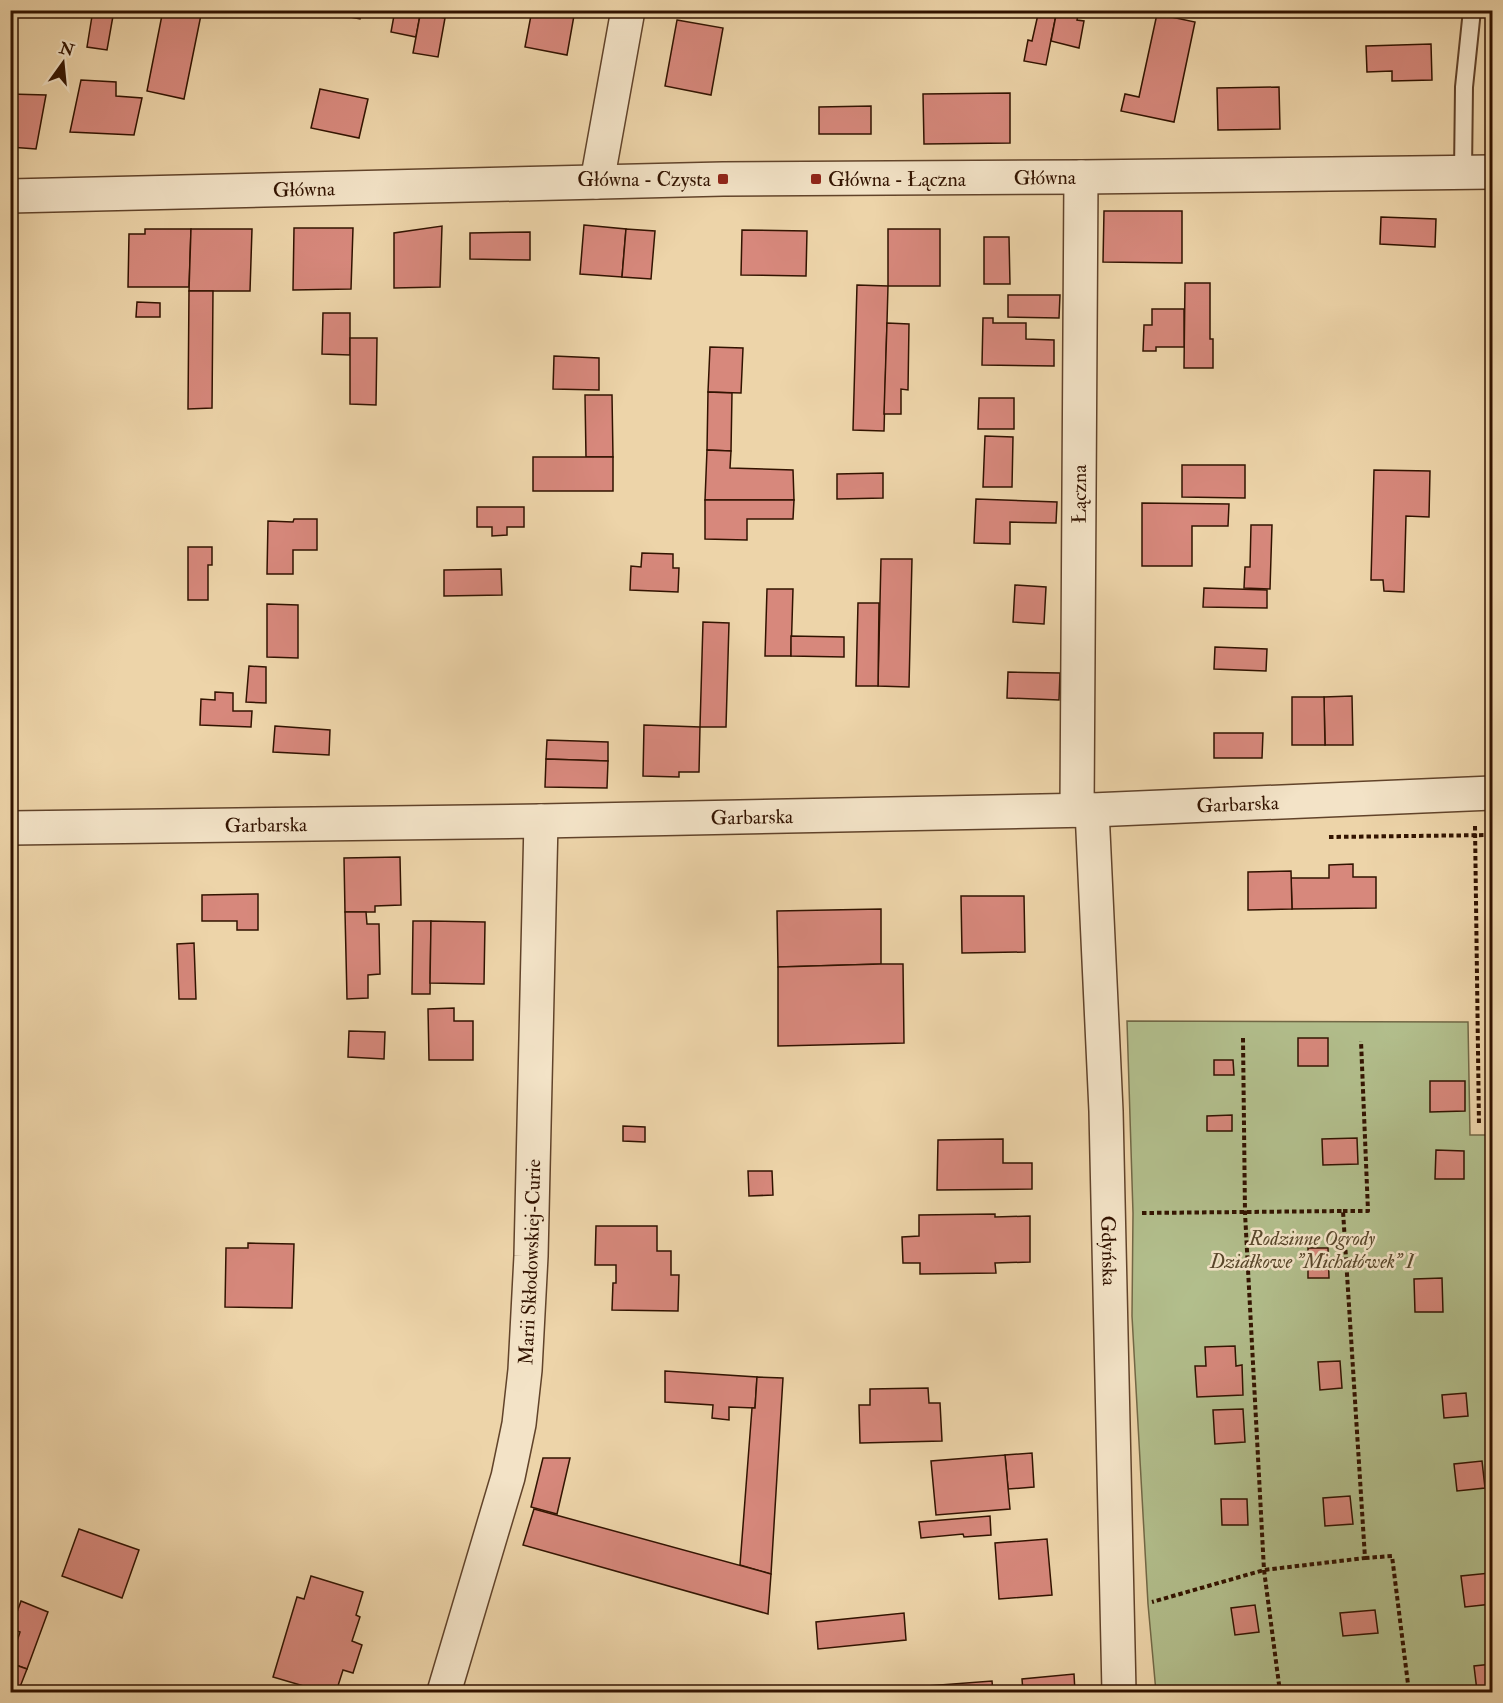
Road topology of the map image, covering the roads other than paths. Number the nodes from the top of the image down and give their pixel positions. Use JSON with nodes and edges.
{"nodes":[{"id":1,"x":628,"y":10,"type":"edge"},
{"id":2,"x":1472,"y":10,"type":"edge"},
{"id":3,"x":1478,"y":172,"type":"edge"},
{"id":4,"x":1081,"y":177,"type":"junction"},
{"id":5,"x":597,"y":182,"type":"junction"},
{"id":6,"x":10,"y":196,"type":"edge"},
{"id":7,"x":1485,"y":793,"type":"edge"},
{"id":8,"x":1085,"y":810,"type":"junction"},
{"id":9,"x":541,"y":821,"type":"junction"},
{"id":10,"x":10,"y":828,"type":"edge"},
{"id":11,"x":444,"y":1692,"type":"edge"},
{"id":12,"x":1119,"y":1692,"type":"edge"}],
"edges":[{"from":1,"to":5,"type":"street"},
{"from":2,"to":3,"type":"lane"},
{"from":3,"to":4,"type":"street","name":"Główna"},
{"from":4,"to":5,"type":"street","name":"Główna"},
{"from":4,"to":8,"type":"street","name":"Łączna"},
{"from":5,"to":6,"type":"street","name":"Główna"},
{"from":7,"to":8,"type":"street","name":"Garbarska"},
{"from":8,"to":9,"type":"street","name":"Garbarska"},
{"from":8,"to":12,"type":"street","name":"Gdyńska"},
{"from":9,"to":10,"type":"street","name":"Garbarska"},
{"from":9,"to":11,"type":"street","name":"Marii Skłodowskiej-Curie"}]}
